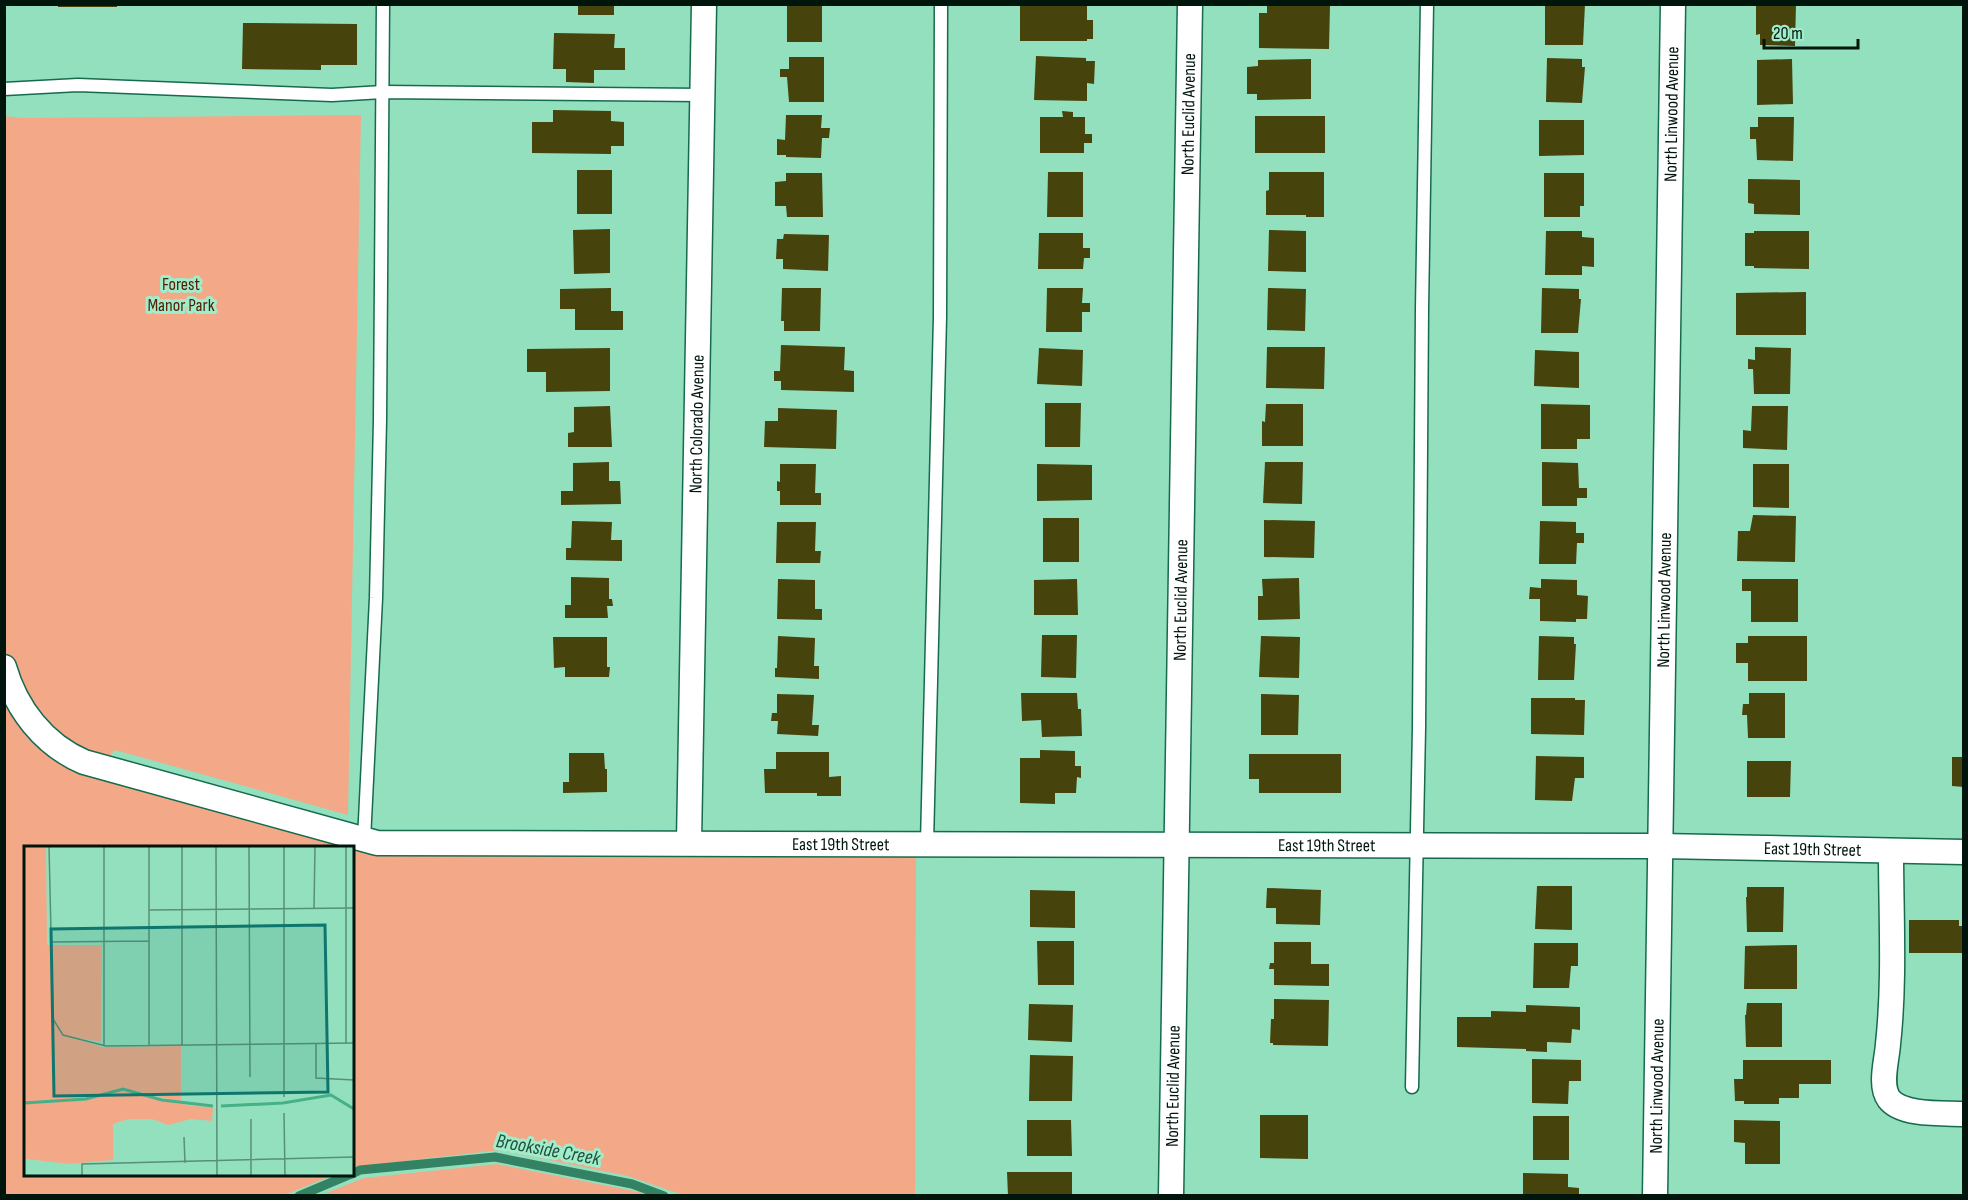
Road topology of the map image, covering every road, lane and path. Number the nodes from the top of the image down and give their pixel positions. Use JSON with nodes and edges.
{"nodes":[{"id":1,"x":383,"y":4,"type":"edge"},
{"id":2,"x":704,"y":4,"type":"edge"},
{"id":3,"x":940,"y":4,"type":"edge"},
{"id":4,"x":1190,"y":4,"type":"edge"},
{"id":5,"x":1427,"y":4,"type":"edge"},
{"id":6,"x":1673,"y":4,"type":"edge"},
{"id":7,"x":4,"y":89,"type":"edge"},
{"id":8,"x":383,"y":92,"type":"junction"},
{"id":9,"x":702,"y":95,"type":"junction"},
{"id":10,"x":4,"y":667,"type":"edge"},
{"id":11,"x":364,"y":840,"type":"junction"},
{"id":12,"x":689,"y":842,"type":"junction"},
{"id":13,"x":927,"y":843,"type":"junction"},
{"id":14,"x":1176,"y":844,"type":"junction"},
{"id":15,"x":1416,"y":845,"type":"junction"},
{"id":16,"x":1660,"y":846,"type":"junction"},
{"id":17,"x":1891,"y":851,"type":"junction"},
{"id":18,"x":1964,"y":852,"type":"edge"},
{"id":19,"x":1412,"y":1087,"type":"dead end"},
{"id":20,"x":1964,"y":1114,"type":"edge"},
{"id":21,"x":1171,"y":1196,"type":"edge"},
{"id":22,"x":1655,"y":1196,"type":"edge"}],
"edges":[{"from":1,"to":8,"type":"lane"},
{"from":2,"to":9,"type":"street","name":"North Colorado Avenue"},
{"from":3,"to":13,"type":"lane"},
{"from":4,"to":14,"type":"street","name":"North Euclid Avenue"},
{"from":5,"to":15,"type":"lane"},
{"from":6,"to":16,"type":"street","name":"North Linwood Avenue"},
{"from":7,"to":8,"type":"lane"},
{"from":8,"to":9,"type":"lane"},
{"from":8,"to":11,"type":"lane"},
{"from":9,"to":12,"type":"street","name":"North Colorado Avenue"},
{"from":10,"to":11,"type":"street","name":"East 19th Street"},
{"from":11,"to":12,"type":"street","name":"East 19th Street"},
{"from":12,"to":13,"type":"street","name":"East 19th Street"},
{"from":13,"to":14,"type":"street","name":"East 19th Street"},
{"from":14,"to":15,"type":"street","name":"East 19th Street"},
{"from":14,"to":21,"type":"street","name":"North Euclid Avenue"},
{"from":15,"to":16,"type":"street","name":"East 19th Street"},
{"from":15,"to":19,"type":"lane"},
{"from":16,"to":17,"type":"street","name":"East 19th Street"},
{"from":16,"to":22,"type":"street","name":"North Linwood Avenue"},
{"from":17,"to":18,"type":"street","name":"East 19th Street"},
{"from":17,"to":20,"type":"street"}]}
